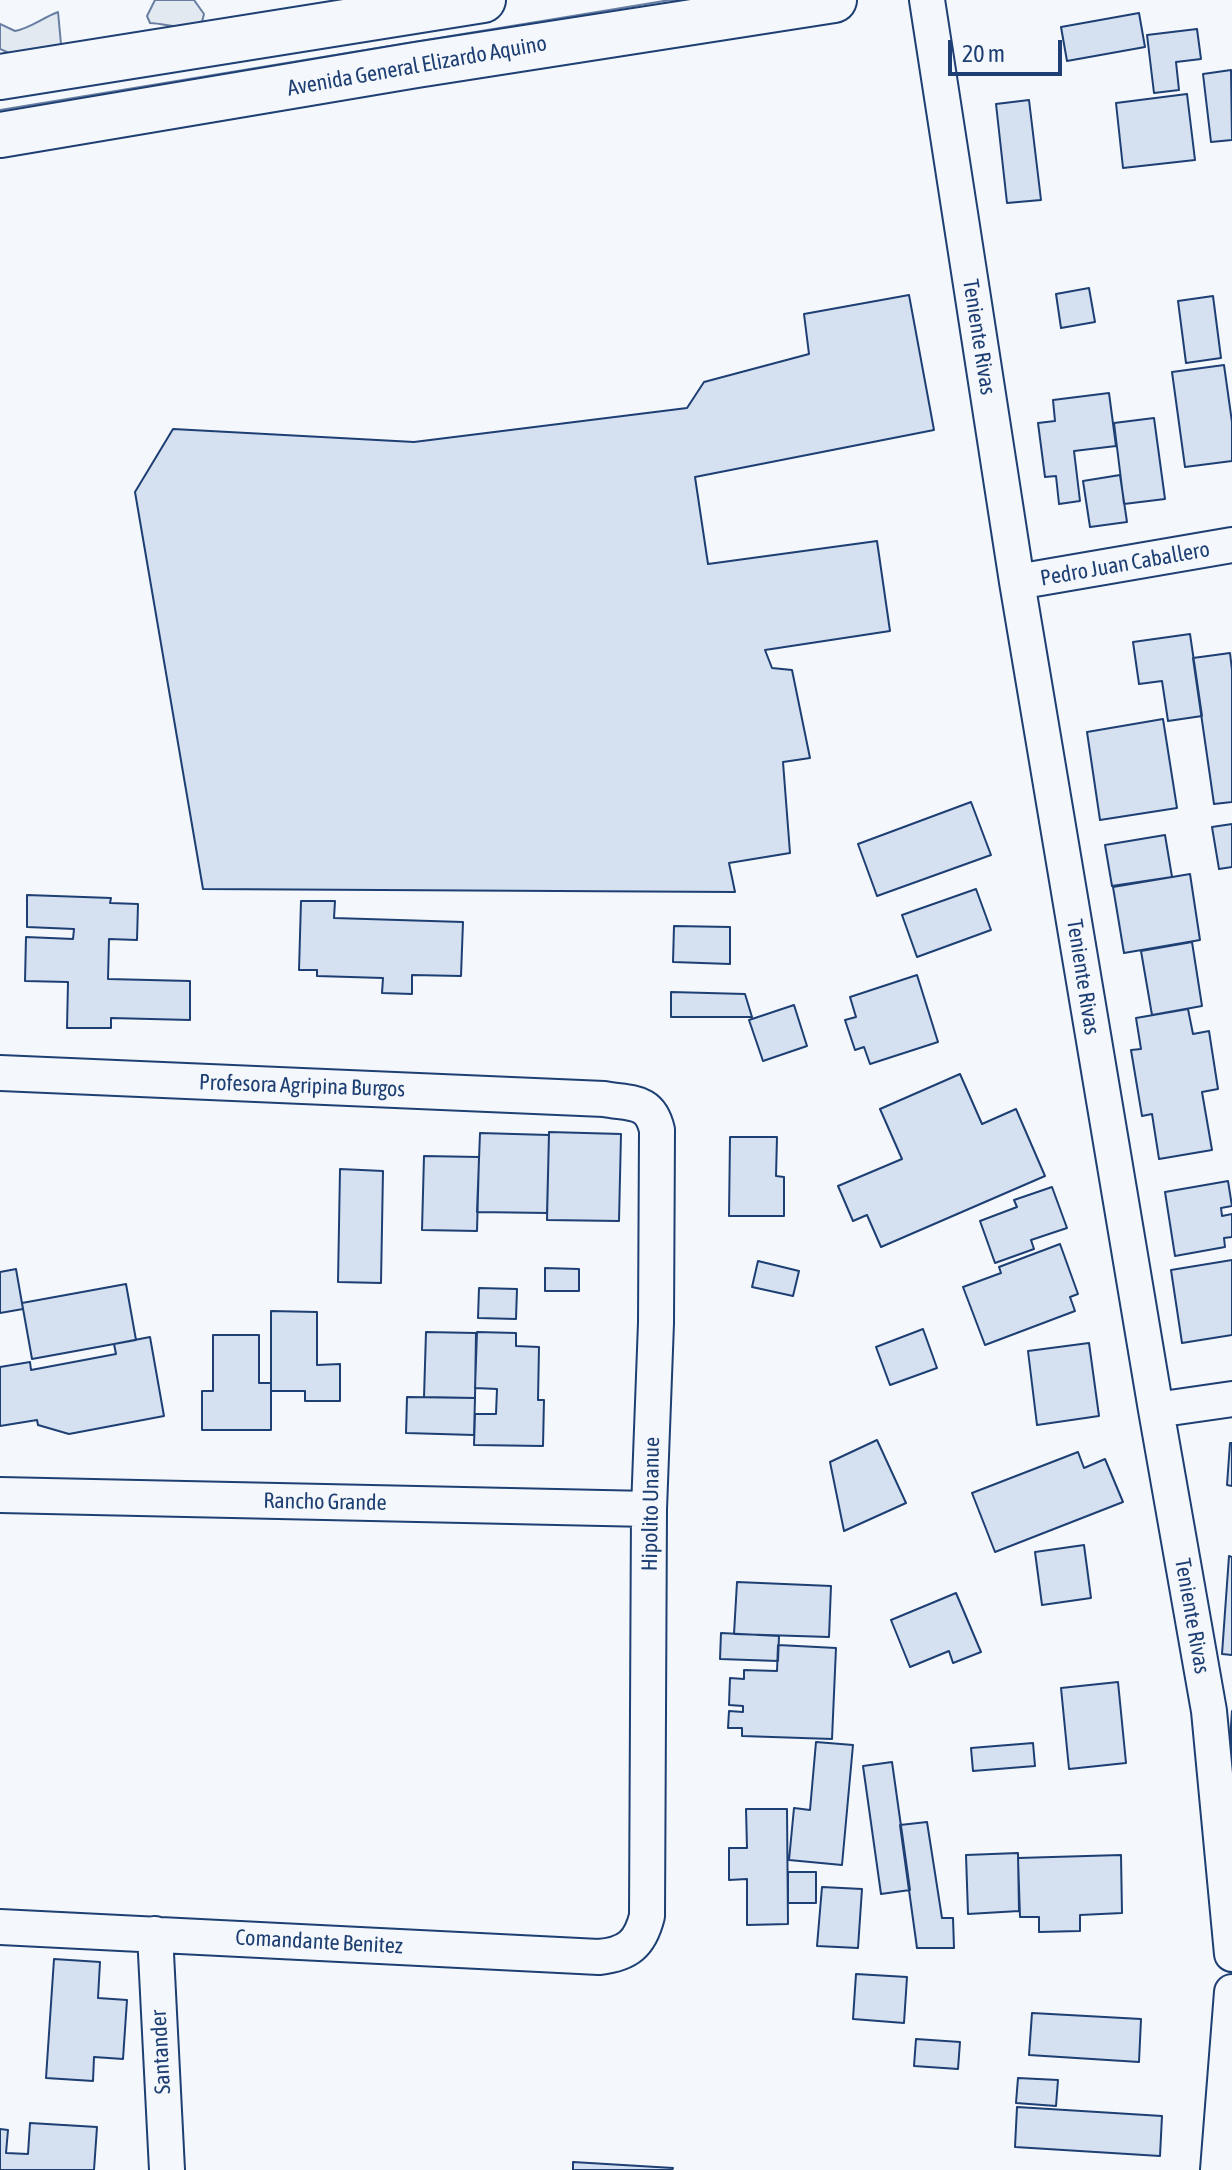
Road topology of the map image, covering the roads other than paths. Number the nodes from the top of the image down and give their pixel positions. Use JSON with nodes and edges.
{"nodes":[{"id":1,"x":483,"y":0,"type":"edge"},
{"id":2,"x":834,"y":0,"type":"edge"},
{"id":3,"x":927,"y":0,"type":"edge"},
{"id":4,"x":0,"y":77,"type":"edge"},
{"id":5,"x":0,"y":135,"type":"edge"},
{"id":6,"x":1232,"y":545,"type":"edge"},
{"id":7,"x":1017,"y":582,"type":"junction"},
{"id":8,"x":0,"y":1073,"type":"edge"},
{"id":9,"x":604,"y":1099,"type":"joint"},
{"id":10,"x":1232,"y":1399,"type":"edge"},
{"id":11,"x":1156,"y":1410,"type":"junction"},
{"id":12,"x":0,"y":1495,"type":"edge"},
{"id":13,"x":649,"y":1509,"type":"junction"},
{"id":14,"x":0,"y":1927,"type":"edge"},
{"id":15,"x":155,"y":1934,"type":"junction"},
{"id":16,"x":635,"y":1945,"type":"joint"},
{"id":17,"x":1232,"y":1954,"type":"edge"},
{"id":18,"x":1232,"y":1992,"type":"edge"},
{"id":19,"x":167,"y":2170,"type":"edge"},
{"id":20,"x":1218,"y":2170,"type":"edge"}],
"edges":[{"from":1,"to":4,"type":"main road"},
{"from":2,"to":5,"type":"main road","name":"Avenida General Elizardo Aquino"},
{"from":3,"to":7,"type":"street","name":"Teniente Rivas"},
{"from":6,"to":7,"type":"street","name":"Pedro Juan Caballero"},
{"from":7,"to":11,"type":"street","name":"Teniente Rivas"},
{"from":8,"to":9,"type":"street","name":"Profesora Agripina Burgos"},
{"from":9,"to":13,"type":"street","name":"Hipolito Unanue"},
{"from":10,"to":11,"type":"street"},
{"from":11,"to":17,"type":"street","name":"Teniente Rivas"},
{"from":12,"to":13,"type":"street","name":"Rancho Grande"},
{"from":13,"to":16,"type":"street","name":"Hipolito Unanue"},
{"from":14,"to":15,"type":"street","name":"Comandante Benitez"},
{"from":15,"to":16,"type":"street","name":"Comandante Benitez"},
{"from":15,"to":19,"type":"street","name":"Santander"},
{"from":18,"to":20,"type":"street"}]}
